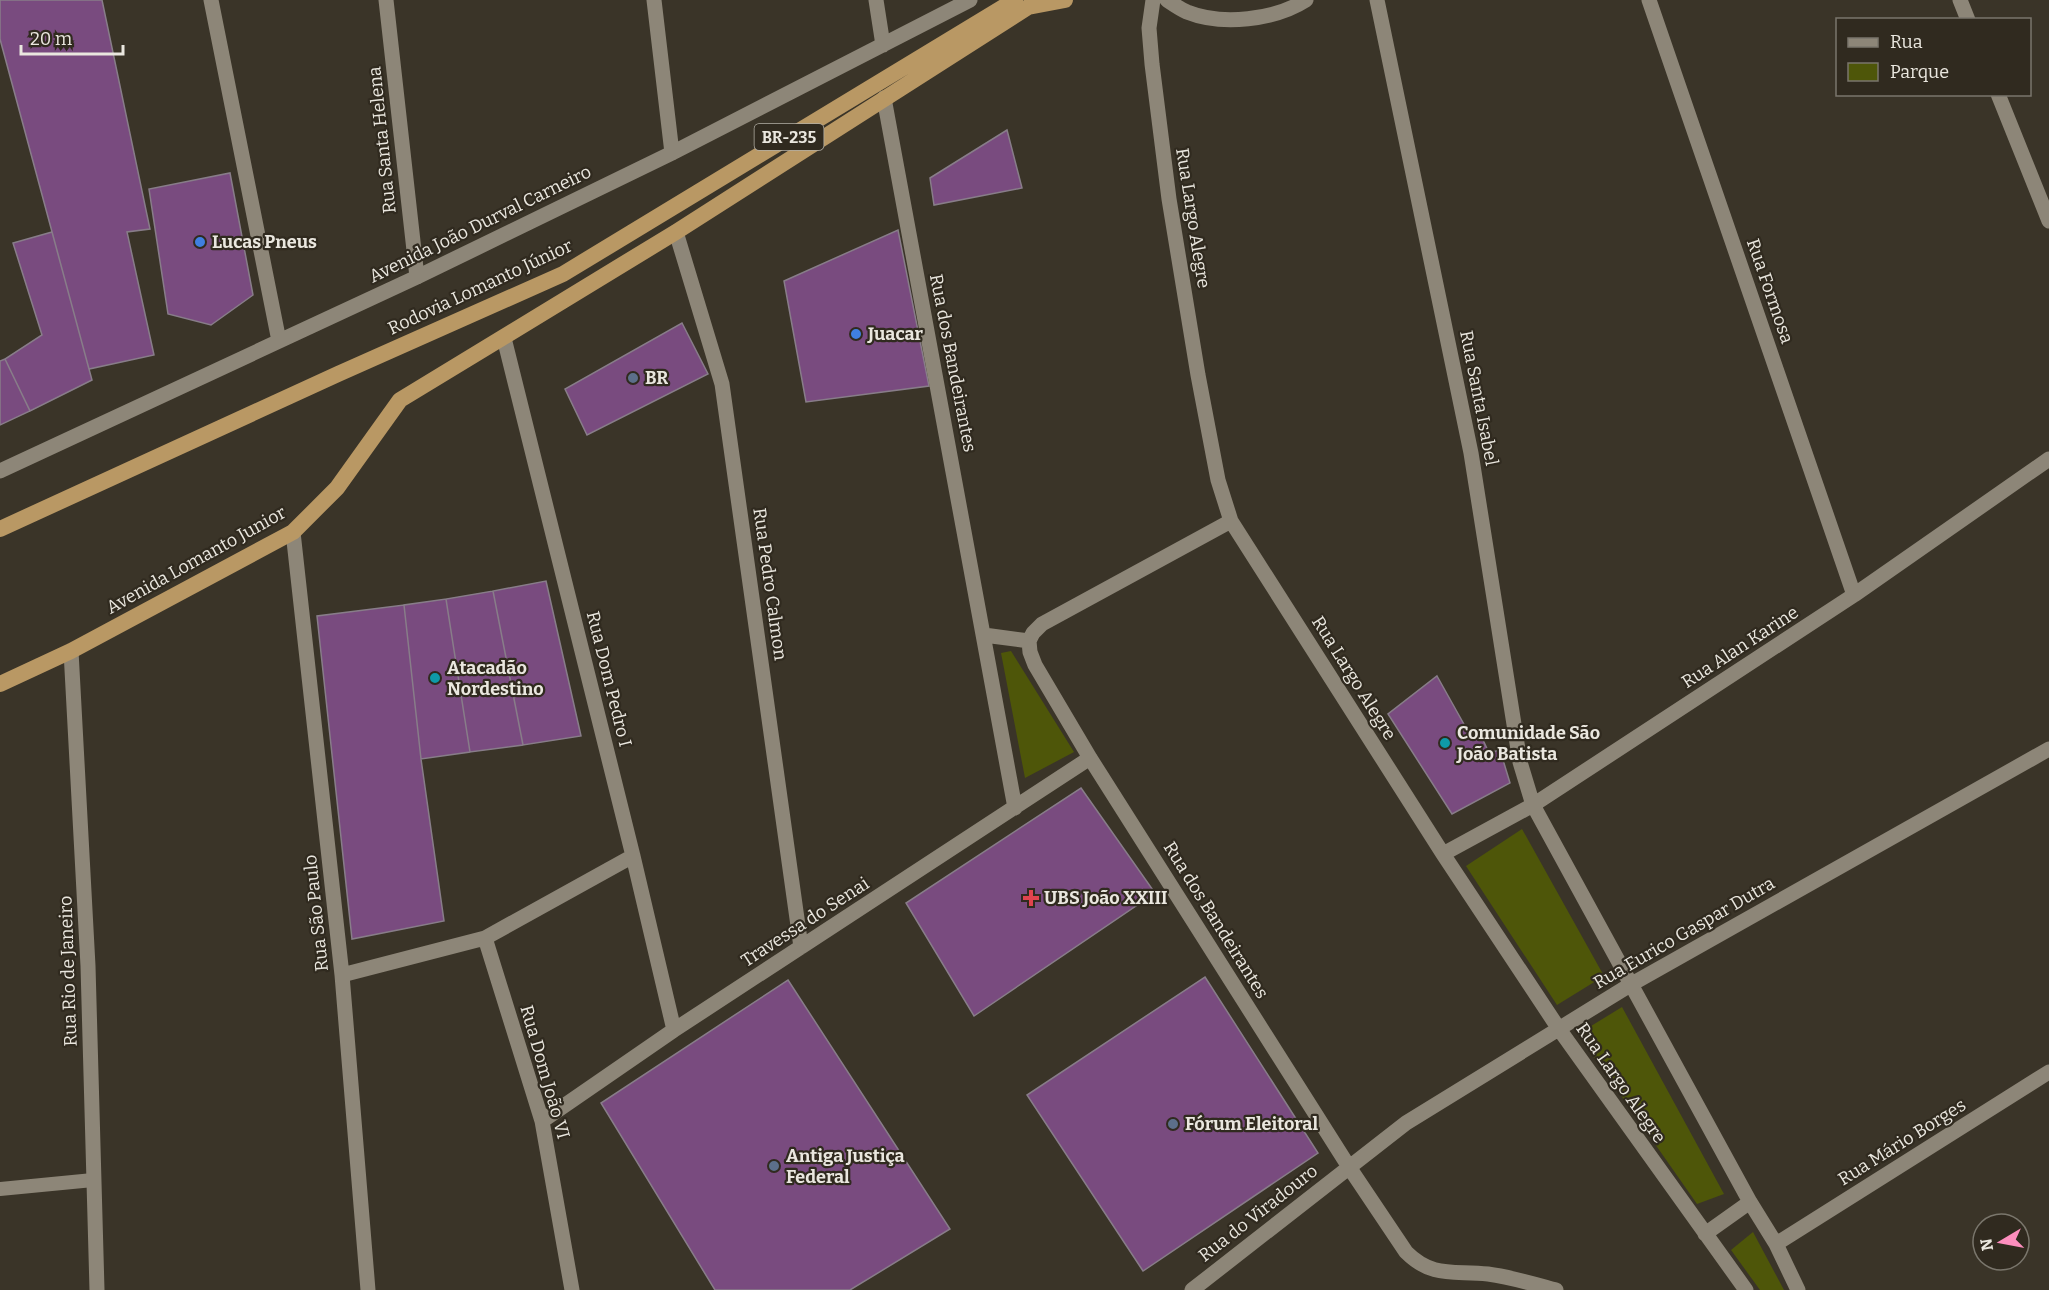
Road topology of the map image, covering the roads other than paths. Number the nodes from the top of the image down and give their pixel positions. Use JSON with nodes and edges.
{"nodes":[{"id":1,"x":211,"y":0,"type":"edge"},
{"id":2,"x":386,"y":0,"type":"edge"},
{"id":3,"x":654,"y":0,"type":"edge"},
{"id":4,"x":876,"y":0,"type":"edge"},
{"id":5,"x":970,"y":0,"type":"edge"},
{"id":6,"x":1065,"y":0,"type":"edge"},
{"id":7,"x":1153,"y":0,"type":"edge"},
{"id":8,"x":1167,"y":0,"type":"edge"},
{"id":9,"x":1306,"y":0,"type":"edge"},
{"id":10,"x":1377,"y":0,"type":"edge"},
{"id":11,"x":1649,"y":0,"type":"edge"},
{"id":12,"x":1960,"y":0,"type":"edge"},
{"id":13,"x":1027,"y":2,"type":"edge"},
{"id":14,"x":1967,"y":18,"type":"edge"},
{"id":15,"x":883,"y":45,"type":"junction"},
{"id":16,"x":1999,"y":96,"type":"edge"},
{"id":17,"x":884,"y":98,"type":"junction"},
{"id":18,"x":672,"y":153,"type":"junction"},
{"id":19,"x":2049,"y":221,"type":"edge"},
{"id":20,"x":676,"y":232,"type":"junction"},
{"id":21,"x":417,"y":277,"type":"junction"},
{"id":22,"x":504,"y":338,"type":"junction"},
{"id":23,"x":279,"y":341,"type":"junction"},
{"id":24,"x":2049,"y":459,"type":"edge"},
{"id":25,"x":0,"y":471,"type":"edge"},
{"id":26,"x":1231,"y":521,"type":"junction"},
{"id":27,"x":0,"y":529,"type":"edge"},
{"id":28,"x":293,"y":532,"type":"junction"},
{"id":29,"x":1854,"y":595,"type":"junction"},
{"id":30,"x":984,"y":635,"type":"junction"},
{"id":31,"x":1029,"y":641,"type":"junction"},
{"id":32,"x":71,"y":651,"type":"junction"},
{"id":33,"x":0,"y":684,"type":"edge"},
{"id":34,"x":2049,"y":749,"type":"edge"},
{"id":35,"x":1090,"y":758,"type":"junction"},
{"id":36,"x":1533,"y":805,"type":"junction"},
{"id":37,"x":1015,"y":808,"type":"junction"},
{"id":38,"x":1443,"y":854,"type":"junction"},
{"id":39,"x":633,"y":856,"type":"junction"},
{"id":40,"x":486,"y":938,"type":"junction"},
{"id":41,"x":801,"y":947,"type":"junction"},
{"id":42,"x":342,"y":975,"type":"junction"},
{"id":43,"x":1630,"y":985,"type":"junction"},
{"id":44,"x":1559,"y":1029,"type":"junction"},
{"id":45,"x":674,"y":1030,"type":"junction"},
{"id":46,"x":2049,"y":1072,"type":"edge"},
{"id":47,"x":542,"y":1121,"type":"junction"},
{"id":48,"x":1349,"y":1167,"type":"junction"},
{"id":49,"x":93,"y":1180,"type":"junction"},
{"id":50,"x":0,"y":1189,"type":"edge"},
{"id":51,"x":1750,"y":1202,"type":"junction"},
{"id":52,"x":1705,"y":1234,"type":"junction"},
{"id":53,"x":1776,"y":1244,"type":"junction"},
{"id":54,"x":97,"y":1290,"type":"edge"},
{"id":55,"x":368,"y":1290,"type":"edge"},
{"id":56,"x":572,"y":1290,"type":"edge"},
{"id":57,"x":1192,"y":1290,"type":"edge"},
{"id":58,"x":1556,"y":1290,"type":"edge"},
{"id":59,"x":1746,"y":1290,"type":"edge"},
{"id":60,"x":1798,"y":1290,"type":"edge"}],
"edges":[{"from":1,"to":23,"type":"street"},
{"from":2,"to":21,"type":"street","name":"Rua Santa Helena"},
{"from":3,"to":18,"type":"street"},
{"from":4,"to":15,"type":"street"},
{"from":5,"to":15,"type":"street","name":"Avenida João Durval Carneiro"},
{"from":6,"to":13,"type":"highway"},
{"from":7,"to":26,"type":"street","name":"Rua Largo Alegre"},
{"from":8,"to":9,"type":"street"},
{"from":10,"to":36,"type":"street","name":"Rua Santa Isabel"},
{"from":11,"to":29,"type":"street","name":"Rua Formosa"},
{"from":12,"to":14,"type":"street"},
{"from":13,"to":17,"type":"highway","number":"BR-235"},
{"from":13,"to":27,"type":"highway","name":"Rodovia Lomanto Júnior","number":"BR-235"},
{"from":15,"to":18,"type":"street","name":"Avenida João Durval Carneiro"},
{"from":16,"to":19,"type":"street"},
{"from":17,"to":20,"type":"highway","number":"BR-235"},
{"from":17,"to":30,"type":"street","name":"Rua dos Bandeirantes"},
{"from":18,"to":21,"type":"street","name":"Avenida João Durval Carneiro"},
{"from":20,"to":22,"type":"highway","number":"BR-235"},
{"from":20,"to":41,"type":"street","name":"Rua Pedro Calmon"},
{"from":21,"to":23,"type":"street","name":"Avenida João Durval Carneiro"},
{"from":22,"to":28,"type":"highway","name":"Avenida Lomanto Junior","number":"BR-235"},
{"from":22,"to":39,"type":"street","name":"Rua Dom Pedro I"},
{"from":23,"to":25,"type":"street","name":"Avenida João Durval Carneiro"},
{"from":24,"to":29,"type":"street","name":"Rua Alan Karine"},
{"from":26,"to":31,"type":"street"},
{"from":26,"to":38,"type":"street","name":"Rua Largo Alegre"},
{"from":28,"to":32,"type":"highway","name":"Avenida Lomanto Junior"},
{"from":28,"to":42,"type":"street","name":"Rua São Paulo"},
{"from":29,"to":36,"type":"street","name":"Rua Alan Karine"},
{"from":30,"to":31,"type":"street"},
{"from":30,"to":37,"type":"street","name":"Rua dos Bandeirantes"},
{"from":31,"to":35,"type":"street","name":"Rua dos Bandeirantes"},
{"from":32,"to":33,"type":"highway","name":"Avenida Lomanto Junior"},
{"from":32,"to":49,"type":"street","name":"Rua Rio de Janeiro"},
{"from":34,"to":43,"type":"street","name":"Rua Eurico Gaspar Dutra"},
{"from":35,"to":37,"type":"street","name":"Travessa do Senai"},
{"from":35,"to":48,"type":"street","name":"Rua dos Bandeirantes"},
{"from":36,"to":38,"type":"street","name":"Rua Alan Karine"},
{"from":36,"to":43,"type":"street"},
{"from":37,"to":41,"type":"street","name":"Travessa do Senai"},
{"from":38,"to":44,"type":"street","name":"Rua Largo Alegre"},
{"from":39,"to":40,"type":"street"},
{"from":39,"to":45,"type":"street","name":"Rua Dom Pedro I"},
{"from":40,"to":42,"type":"street"},
{"from":40,"to":47,"type":"street","name":"Rua Dom João VI"},
{"from":41,"to":45,"type":"street","name":"Travessa do Senai"},
{"from":42,"to":55,"type":"street","name":"Rua São Paulo"},
{"from":43,"to":44,"type":"street","name":"Rua Eurico Gaspar Dutra"},
{"from":43,"to":51,"type":"street"},
{"from":44,"to":48,"type":"street","name":"Rua Eurico Gaspar Dutra"},
{"from":44,"to":52,"type":"street","name":"Rua Largo Alegre"},
{"from":45,"to":47,"type":"street","name":"Travessa do Senai"},
{"from":46,"to":53,"type":"street","name":"Rua Mário Borges"},
{"from":47,"to":56,"type":"street","name":"Rua Dom João VI"},
{"from":48,"to":57,"type":"street","name":"Rua do Viradouro"},
{"from":48,"to":58,"type":"street","name":"Rua dos Bandeirantes"},
{"from":49,"to":50,"type":"lane"},
{"from":49,"to":54,"type":"street","name":"Rua Rio de Janeiro"},
{"from":51,"to":52,"type":"street"},
{"from":51,"to":53,"type":"street"},
{"from":52,"to":59,"type":"street","name":"Rua Largo Alegre"},
{"from":53,"to":60,"type":"street"}]}
